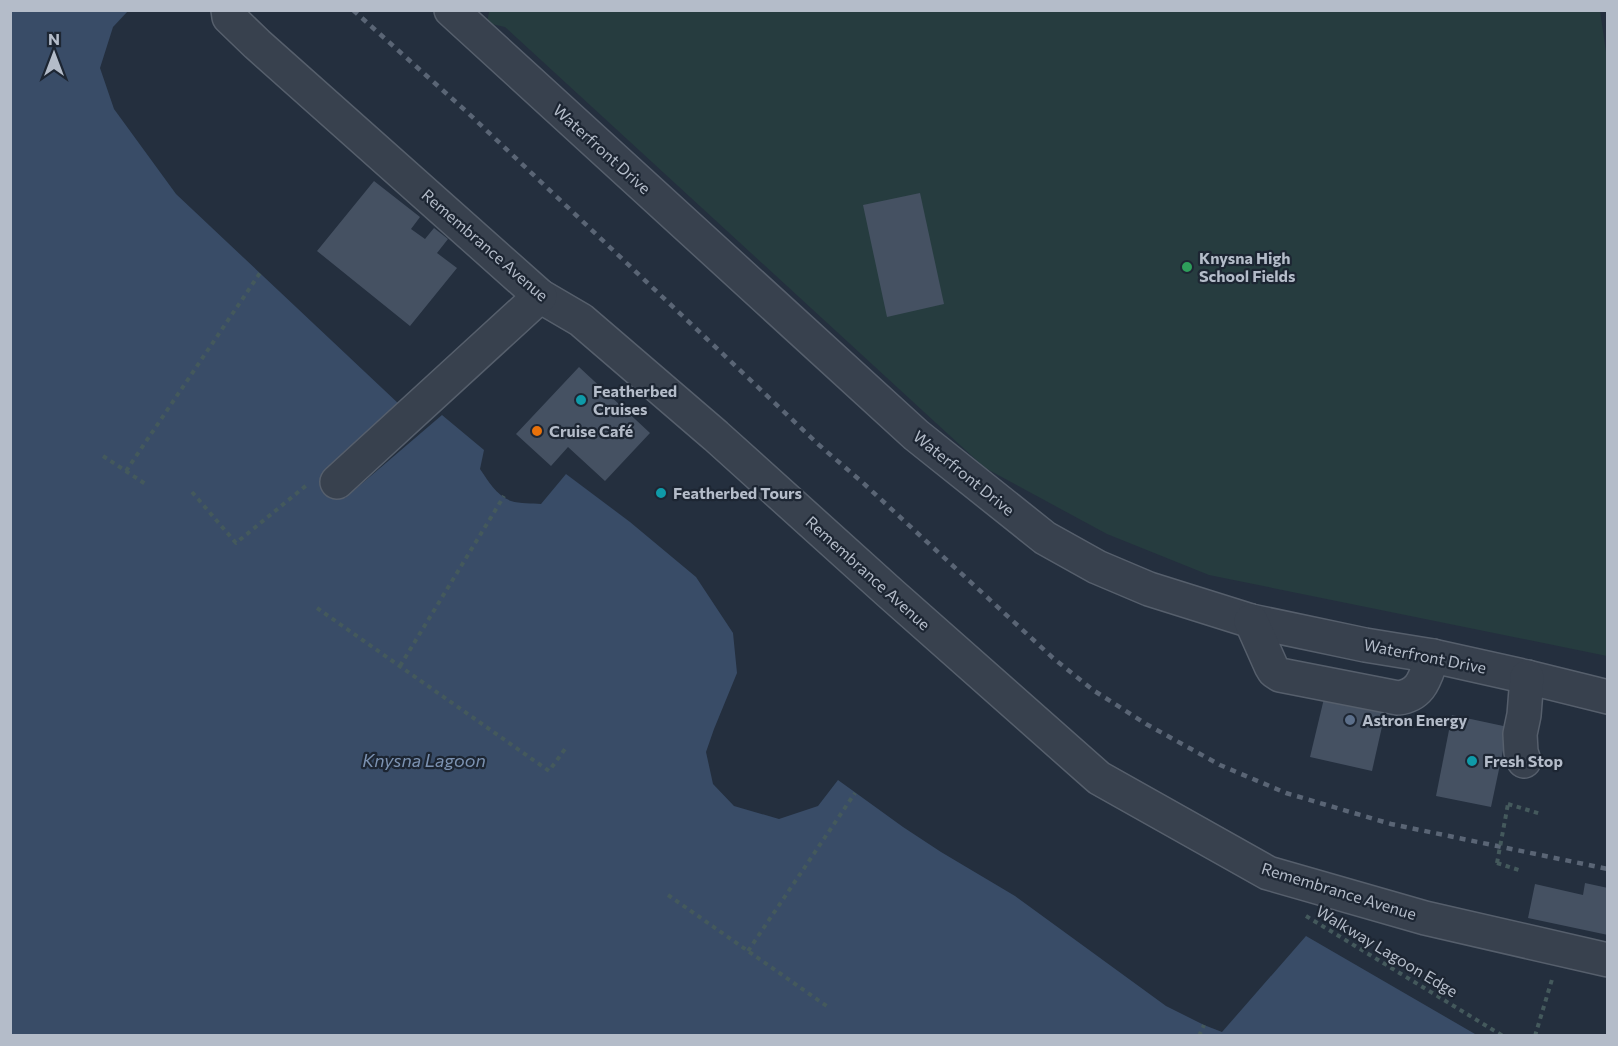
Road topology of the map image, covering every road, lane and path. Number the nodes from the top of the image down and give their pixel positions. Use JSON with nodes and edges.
{"nodes":[{"id":1,"x":228,"y":10,"type":"edge"},
{"id":2,"x":451,"y":10,"type":"edge"},
{"id":3,"x":260,"y":273,"type":"dead end"},
{"id":4,"x":540,"y":296,"type":"junction"},
{"id":5,"x":103,"y":456,"type":"dead end"},
{"id":6,"x":126,"y":471,"type":"junction"},
{"id":7,"x":326,"y":480,"type":"joint"},
{"id":8,"x":147,"y":485,"type":"dead end"},
{"id":9,"x":192,"y":492,"type":"dead end"},
{"id":10,"x":504,"y":496,"type":"dead end"},
{"id":11,"x":317,"y":608,"type":"dead end"},
{"id":12,"x":1251,"y":621,"type":"junction"},
{"id":13,"x":1433,"y":656,"type":"junction"},
{"id":14,"x":400,"y":666,"type":"junction"},
{"id":15,"x":1527,"y":677,"type":"junction"},
{"id":16,"x":1608,"y":697,"type":"edge"},
{"id":17,"x":565,"y":749,"type":"dead end"},
{"id":18,"x":1524,"y":762,"type":"dead end"},
{"id":19,"x":855,"y":793,"type":"dead end"},
{"id":20,"x":1541,"y":814,"type":"dead end"},
{"id":21,"x":1522,"y":871,"type":"dead end"},
{"id":22,"x":668,"y":895,"type":"dead end"},
{"id":23,"x":1300,"y":912,"type":"dead end"},
{"id":24,"x":1560,"y":950,"type":"junction"},
{"id":25,"x":748,"y":951,"type":"junction"},
{"id":26,"x":1608,"y":960,"type":"edge"},
{"id":27,"x":828,"y":1007,"type":"dead end"},
{"id":28,"x":1204,"y":1025,"type":"dead end"},
{"id":29,"x":1199,"y":1035,"type":"edge"},
{"id":30,"x":1503,"y":1035,"type":"edge"},
{"id":31,"x":1535,"y":1035,"type":"edge"}],
"edges":[{"from":1,"to":4,"type":"street","name":"Remembrance Avenue"},
{"from":2,"to":12,"type":"street","name":"Waterfront Drive"},
{"from":3,"to":6,"type":"path"},
{"from":4,"to":7,"type":"street"},
{"from":4,"to":24,"type":"street","name":"Remembrance Avenue"},
{"from":5,"to":6,"type":"path"},
{"from":6,"to":8,"type":"path"},
{"from":7,"to":9,"type":"path"},
{"from":10,"to":14,"type":"path"},
{"from":11,"to":14,"type":"path"},
{"from":12,"to":13,"type":"street","name":"Waterfront Drive"},
{"from":12,"to":13,"type":"street"},
{"from":13,"to":15,"type":"street","name":"Waterfront Drive"},
{"from":14,"to":17,"type":"path"},
{"from":15,"to":16,"type":"street","name":"Waterfront Drive"},
{"from":15,"to":18,"type":"street"},
{"from":19,"to":25,"type":"path"},
{"from":20,"to":21,"type":"path","bridge":true},
{"from":22,"to":25,"type":"path"},
{"from":23,"to":30,"type":"path","name":"Walkway Lagoon Edge"},
{"from":24,"to":26,"type":"street","name":"Remembrance Avenue"},
{"from":24,"to":31,"type":"path"},
{"from":25,"to":27,"type":"path"},
{"from":28,"to":29,"type":"path"}]}
